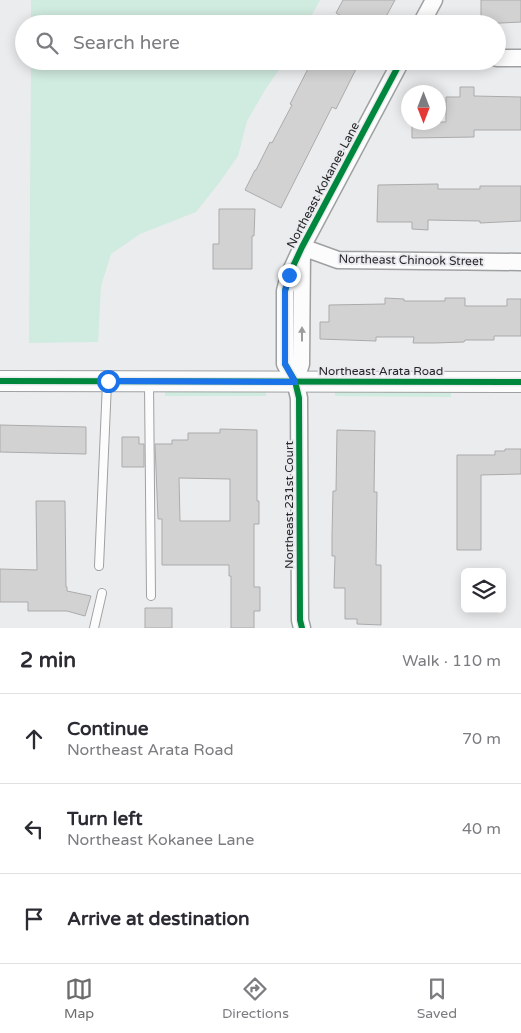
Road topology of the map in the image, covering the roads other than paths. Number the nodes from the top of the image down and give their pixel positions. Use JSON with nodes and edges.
{"nodes":[{"id":1,"x":434,"y":0,"type":"edge"},
{"id":2,"x":426,"y":15,"type":"edge"},
{"id":3,"x":506,"y":58,"type":"edge"},
{"id":4,"x":521,"y":58,"type":"edge"},
{"id":5,"x":396,"y":70,"type":"edge"},
{"id":6,"x":302,"y":247,"type":"junction"},
{"id":7,"x":521,"y":262,"type":"edge"},
{"id":8,"x":0,"y":381,"type":"edge"},
{"id":9,"x":108,"y":381,"type":"junction"},
{"id":10,"x":149,"y":381,"type":"junction"},
{"id":11,"x":295,"y":382,"type":"junction"},
{"id":12,"x":521,"y":382,"type":"edge"},
{"id":13,"x":99,"y":566,"type":"dead end"},
{"id":14,"x":102,"y":594,"type":"dead end"},
{"id":15,"x":151,"y":596,"type":"dead end"},
{"id":16,"x":94,"y":628,"type":"edge"},
{"id":17,"x":302,"y":628,"type":"edge"}],
"edges":[{"from":1,"to":2,"type":"street"},
{"from":3,"to":4,"type":"street"},
{"from":5,"to":6,"type":"street","name":"Northeast Kokanee Lane"},
{"from":6,"to":7,"type":"street","name":"Northeast Chinook Street"},
{"from":6,"to":11,"type":"street","name":"Northeast Kokanee Lane"},
{"from":8,"to":9,"type":"street","name":"Northeast Arata Road"},
{"from":9,"to":10,"type":"street","name":"Northeast Arata Road"},
{"from":9,"to":13,"type":"lane"},
{"from":10,"to":11,"type":"street","name":"Northeast Arata Road"},
{"from":10,"to":15,"type":"lane"},
{"from":11,"to":12,"type":"street","name":"Northeast Arata Road"},
{"from":11,"to":17,"type":"street","name":"Northeast 231st Court"},
{"from":14,"to":16,"type":"lane"}]}
